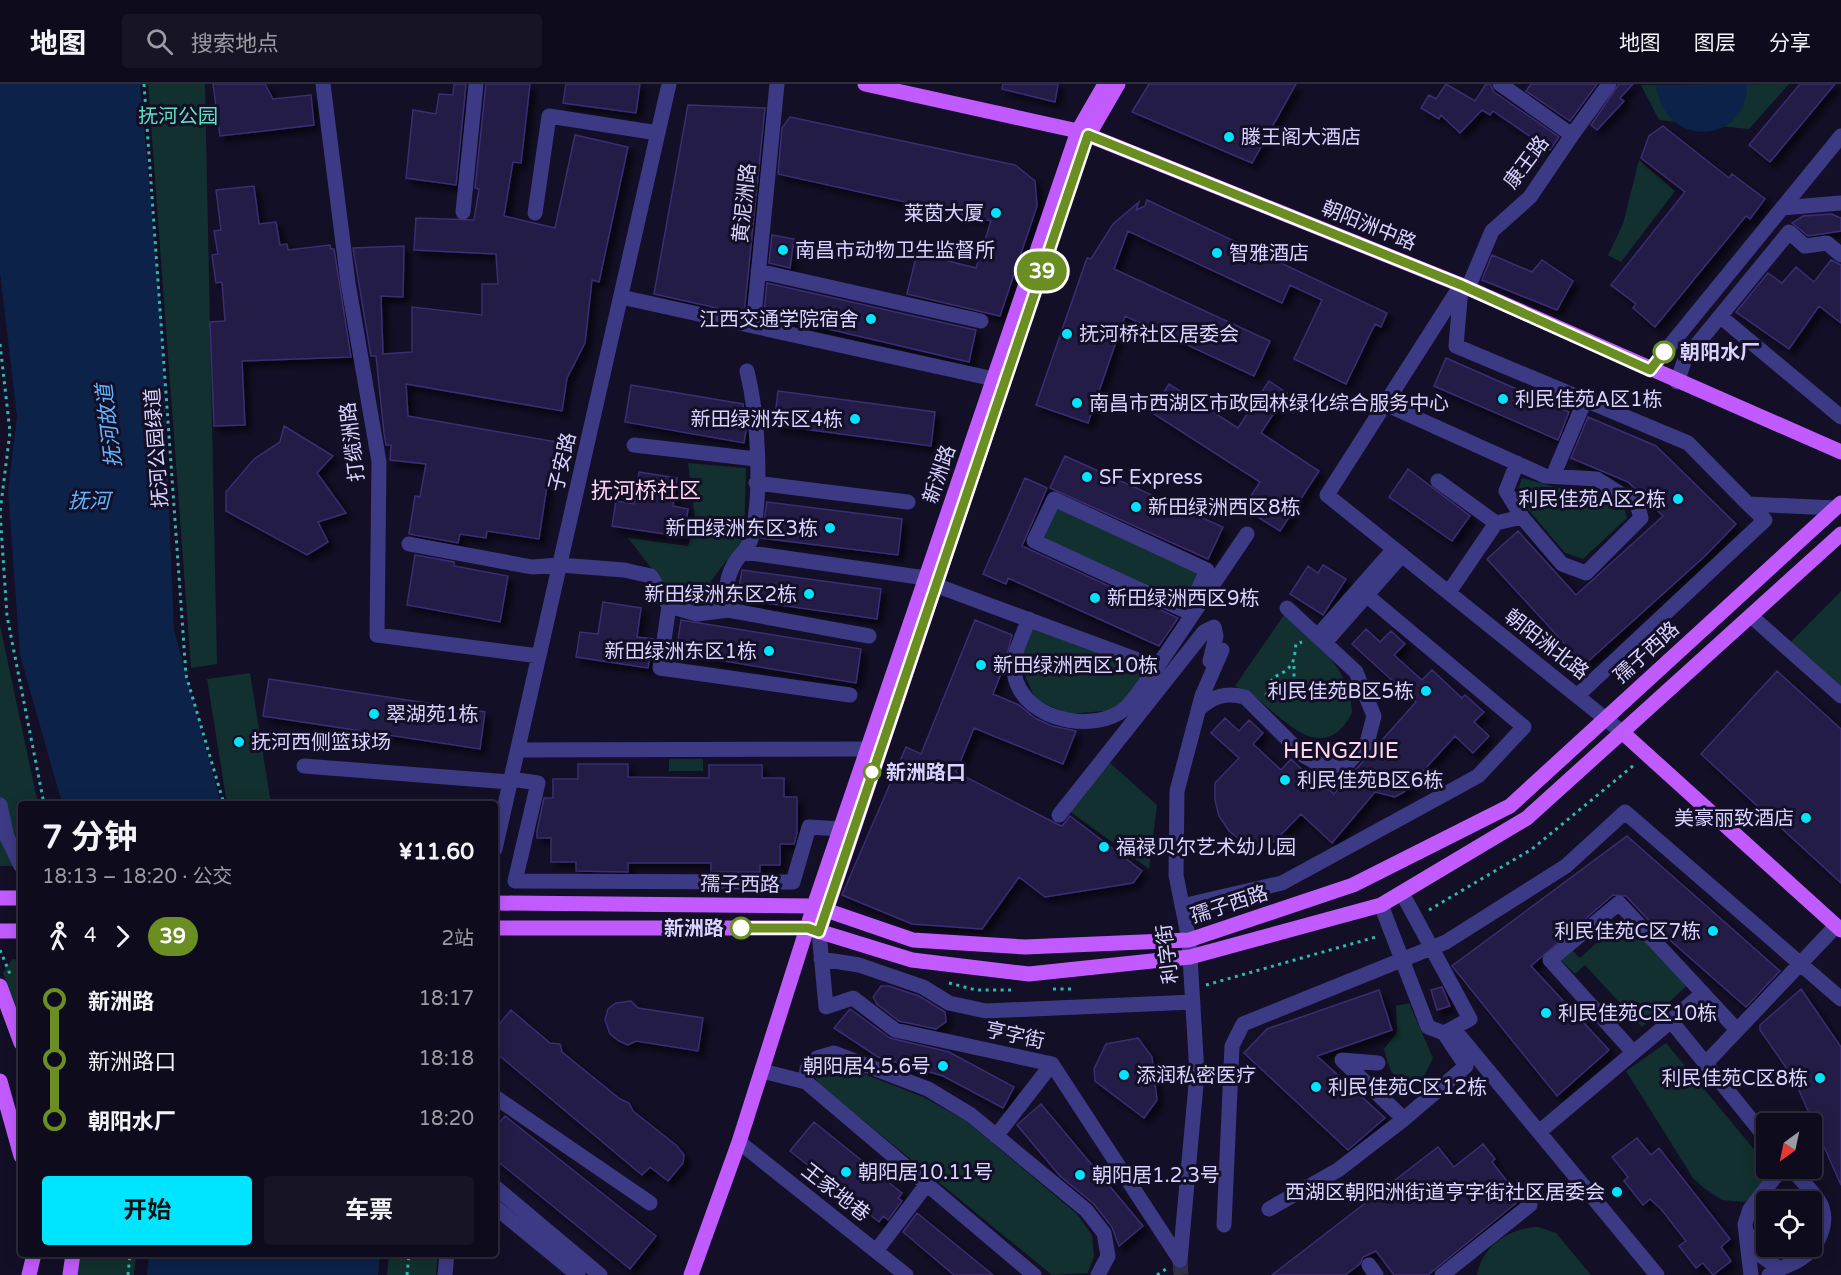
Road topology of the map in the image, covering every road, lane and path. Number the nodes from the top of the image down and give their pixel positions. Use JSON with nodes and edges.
{"nodes":[{"id":1,"x":144,"y":84,"type":"edge"},
{"id":2,"x":323,"y":84,"type":"edge"},
{"id":3,"x":476,"y":84,"type":"edge"},
{"id":4,"x":669,"y":84,"type":"edge"},
{"id":5,"x":777,"y":84,"type":"edge"},
{"id":6,"x":865,"y":84,"type":"edge"},
{"id":7,"x":1105,"y":84,"type":"edge"},
{"id":8,"x":1118,"y":84,"type":"edge"},
{"id":9,"x":1500,"y":84,"type":"edge"},
{"id":10,"x":1609,"y":84,"type":"edge"},
{"id":11,"x":658,"y":133,"type":"junction"},
{"id":12,"x":1083,"y":133,"type":"junction"},
{"id":13,"x":1572,"y":135,"type":"junction"},
{"id":14,"x":1841,"y":136,"type":"edge"},
{"id":15,"x":1841,"y":202,"type":"edge"},
{"id":16,"x":1782,"y":208,"type":"junction"},
{"id":17,"x":463,"y":212,"type":"dead end"},
{"id":18,"x":535,"y":213,"type":"dead end"},
{"id":19,"x":1841,"y":255,"type":"edge"},
{"id":20,"x":758,"y":271,"type":"junction"},
{"id":21,"x":1465,"y":287,"type":"junction"},
{"id":22,"x":621,"y":297,"type":"junction"},
{"id":23,"x":1721,"y":317,"type":"junction"},
{"id":24,"x":981,"y":321,"type":"dead end"},
{"id":25,"x":753,"y":326,"type":"junction"},
{"id":26,"x":0,"y":344,"type":"edge"},
{"id":27,"x":747,"y":370,"type":"dead end"},
{"id":28,"x":1650,"y":370,"type":"junction"},
{"id":29,"x":994,"y":380,"type":"junction"},
{"id":30,"x":1677,"y":382,"type":"junction"},
{"id":31,"x":1585,"y":400,"type":"junction"},
{"id":32,"x":1385,"y":404,"type":"junction"},
{"id":33,"x":1841,"y":417,"type":"edge"},
{"id":34,"x":634,"y":445,"type":"dead end"},
{"id":35,"x":1841,"y":452,"type":"edge"},
{"id":36,"x":756,"y":459,"type":"junction"},
{"id":37,"x":1517,"y":463,"type":"junction"},
{"id":38,"x":1553,"y":477,"type":"junction"},
{"id":39,"x":1438,"y":481,"type":"dead end"},
{"id":40,"x":756,"y":483,"type":"junction"},
{"id":41,"x":1327,"y":495,"type":"joint"},
{"id":42,"x":908,"y":502,"type":"dead end"},
{"id":43,"x":1748,"y":504,"type":"junction"},
{"id":44,"x":1838,"y":505,"type":"edge"},
{"id":45,"x":1522,"y":517,"type":"junction"},
{"id":46,"x":1496,"y":523,"type":"junction"},
{"id":47,"x":1247,"y":534,"type":"dead end"},
{"id":48,"x":1841,"y":534,"type":"edge"},
{"id":49,"x":409,"y":544,"type":"dead end"},
{"id":50,"x":743,"y":552,"type":"junction"},
{"id":51,"x":1398,"y":552,"type":"junction"},
{"id":52,"x":560,"y":565,"type":"junction"},
{"id":53,"x":931,"y":581,"type":"junction"},
{"id":54,"x":1362,"y":592,"type":"junction"},
{"id":55,"x":1449,"y":592,"type":"junction"},
{"id":56,"x":669,"y":606,"type":"junction"},
{"id":57,"x":1287,"y":608,"type":"dead end"},
{"id":58,"x":728,"y":610,"type":"junction"},
{"id":59,"x":1189,"y":615,"type":"junction"},
{"id":60,"x":1751,"y":616,"type":"junction"},
{"id":61,"x":1029,"y":619,"type":"junction"},
{"id":62,"x":869,"y":636,"type":"dead end"},
{"id":63,"x":1323,"y":638,"type":"junction"},
{"id":64,"x":1222,"y":650,"type":"dead end"},
{"id":65,"x":539,"y":656,"type":"junction"},
{"id":66,"x":1294,"y":660,"type":"junction"},
{"id":67,"x":1157,"y":667,"type":"junction"},
{"id":68,"x":1294,"y":684,"type":"dead end"},
{"id":69,"x":850,"y":695,"type":"dead end"},
{"id":70,"x":1578,"y":695,"type":"junction"},
{"id":71,"x":1841,"y":696,"type":"edge"},
{"id":72,"x":1200,"y":702,"type":"junction"},
{"id":73,"x":1264,"y":716,"type":"junction"},
{"id":74,"x":1605,"y":717,"type":"junction"},
{"id":75,"x":1622,"y":732,"type":"junction"},
{"id":76,"x":868,"y":749,"type":"junction"},
{"id":77,"x":518,"y":750,"type":"junction"},
{"id":78,"x":304,"y":766,"type":"dead end"},
{"id":79,"x":511,"y":780,"type":"junction"},
{"id":80,"x":43,"y":801,"type":"edge"},
{"id":81,"x":223,"y":801,"type":"edge"},
{"id":82,"x":0,"y":805,"type":"edge"},
{"id":83,"x":1059,"y":815,"type":"dead end"},
{"id":84,"x":840,"y":829,"type":"junction"},
{"id":85,"x":498,"y":836,"type":"edge"},
{"id":86,"x":18,"y":860,"type":"edge"},
{"id":87,"x":664,"y":882,"type":"junction"},
{"id":88,"x":1402,"y":893,"type":"junction"},
{"id":89,"x":0,"y":898,"type":"edge"},
{"id":90,"x":18,"y":898,"type":"edge"},
{"id":91,"x":498,"y":903,"type":"edge"},
{"id":92,"x":662,"y":904,"type":"junction"},
{"id":93,"x":1381,"y":905,"type":"junction"},
{"id":94,"x":1182,"y":906,"type":"junction"},
{"id":95,"x":820,"y":908,"type":"junction"},
{"id":96,"x":498,"y":928,"type":"edge"},
{"id":97,"x":1838,"y":928,"type":"edge"},
{"id":98,"x":813,"y":930,"type":"junction"},
{"id":99,"x":0,"y":931,"type":"edge"},
{"id":100,"x":18,"y":931,"type":"edge"},
{"id":101,"x":1189,"y":939,"type":"junction"},
{"id":102,"x":1432,"y":947,"type":"junction"},
{"id":103,"x":1190,"y":957,"type":"junction"},
{"id":104,"x":1402,"y":959,"type":"junction"},
{"id":105,"x":821,"y":960,"type":"junction"},
{"id":106,"x":1800,"y":964,"type":"junction"},
{"id":107,"x":0,"y":986,"type":"edge"},
{"id":108,"x":1703,"y":993,"type":"junction"},
{"id":109,"x":1841,"y":999,"type":"edge"},
{"id":110,"x":1193,"y":1002,"type":"junction"},
{"id":111,"x":1671,"y":1021,"type":"junction"},
{"id":112,"x":1737,"y":1030,"type":"junction"},
{"id":113,"x":1448,"y":1031,"type":"junction"},
{"id":114,"x":18,"y":1035,"type":"edge"},
{"id":115,"x":1633,"y":1053,"type":"junction"},
{"id":116,"x":1378,"y":1063,"type":"dead end"},
{"id":117,"x":1706,"y":1063,"type":"junction"},
{"id":118,"x":1052,"y":1064,"type":"junction"},
{"id":119,"x":762,"y":1071,"type":"junction"},
{"id":120,"x":0,"y":1081,"type":"edge"},
{"id":121,"x":806,"y":1082,"type":"junction"},
{"id":122,"x":498,"y":1098,"type":"edge"},
{"id":123,"x":1404,"y":1119,"type":"junction"},
{"id":124,"x":1756,"y":1124,"type":"edge"},
{"id":125,"x":1539,"y":1132,"type":"junction"},
{"id":126,"x":996,"y":1136,"type":"junction"},
{"id":127,"x":739,"y":1142,"type":"junction"},
{"id":128,"x":18,"y":1145,"type":"edge"},
{"id":129,"x":1773,"y":1179,"type":"edge"},
{"id":130,"x":1800,"y":1179,"type":"edge"},
{"id":131,"x":927,"y":1184,"type":"junction"},
{"id":132,"x":498,"y":1190,"type":"edge"},
{"id":133,"x":650,"y":1203,"type":"dead end"},
{"id":134,"x":1530,"y":1205,"type":"dead end"},
{"id":135,"x":1269,"y":1209,"type":"dead end"},
{"id":136,"x":498,"y":1210,"type":"edge"},
{"id":137,"x":1745,"y":1224,"type":"junction"},
{"id":138,"x":1224,"y":1225,"type":"dead end"},
{"id":139,"x":876,"y":1251,"type":"junction"},
{"id":140,"x":33,"y":1257,"type":"edge"},
{"id":141,"x":73,"y":1257,"type":"edge"},
{"id":142,"x":130,"y":1257,"type":"edge"},
{"id":143,"x":409,"y":1257,"type":"edge"},
{"id":144,"x":447,"y":1257,"type":"edge"},
{"id":145,"x":1180,"y":1260,"type":"joint"},
{"id":146,"x":889,"y":1270,"type":"edge"},
{"id":147,"x":1774,"y":1272,"type":"edge"},
{"id":148,"x":29,"y":1275,"type":"edge"},
{"id":149,"x":70,"y":1275,"type":"edge"},
{"id":150,"x":128,"y":1275,"type":"edge"},
{"id":151,"x":407,"y":1275,"type":"edge"},
{"id":152,"x":445,"y":1275,"type":"edge"},
{"id":153,"x":578,"y":1275,"type":"edge"},
{"id":154,"x":600,"y":1275,"type":"edge"},
{"id":155,"x":692,"y":1275,"type":"edge"},
{"id":156,"x":906,"y":1275,"type":"edge"},
{"id":157,"x":1034,"y":1275,"type":"edge"},
{"id":158,"x":1098,"y":1275,"type":"edge"},
{"id":159,"x":1442,"y":1275,"type":"edge"},
{"id":160,"x":1656,"y":1275,"type":"edge"},
{"id":161,"x":1751,"y":1275,"type":"edge"}],
"edges":[{"from":1,"to":81,"type":"path","name":"抚河公园绿道"},
{"from":2,"to":65,"type":"street","name":"打缆洲路"},
{"from":3,"to":17,"type":"street"},
{"from":4,"to":11,"type":"street","name":"子安路"},
{"from":5,"to":20,"type":"street","name":"黄泥洲路"},
{"from":6,"to":12,"type":"main road","name":"朝阳洲中路"},
{"from":7,"to":12,"type":"main road"},
{"from":8,"to":12,"type":"main road"},
{"from":9,"to":13,"type":"street","name":"康王路"},
{"from":10,"to":13,"type":"street"},
{"from":11,"to":18,"type":"street"},
{"from":11,"to":22,"type":"street","name":"子安路"},
{"from":12,"to":21,"type":"main road","name":"朝阳洲中路"},
{"from":12,"to":29,"type":"main road","name":"新洲路"},
{"from":12,"to":53,"type":"main road","name":"新洲路"},
{"from":13,"to":21,"type":"street","name":"康王路"},
{"from":14,"to":16,"type":"street"},
{"from":15,"to":16,"type":"street"},
{"from":16,"to":28,"type":"street"},
{"from":19,"to":23,"type":"street"},
{"from":20,"to":24,"type":"street"},
{"from":20,"to":25,"type":"street","name":"黄泥洲路"},
{"from":21,"to":28,"type":"main road","name":"朝阳洲中路"},
{"from":21,"to":31,"type":"street"},
{"from":21,"to":32,"type":"street","name":"康王路"},
{"from":22,"to":25,"type":"street"},
{"from":22,"to":52,"type":"street","name":"子安路"},
{"from":23,"to":30,"type":"street"},
{"from":23,"to":33,"type":"street"},
{"from":25,"to":29,"type":"street"},
{"from":26,"to":80,"type":"path"},
{"from":27,"to":36,"type":"street"},
{"from":28,"to":30,"type":"main road","name":"朝阳洲中路"},
{"from":29,"to":53,"type":"main road","name":"新洲路"},
{"from":30,"to":35,"type":"main road","name":"朝阳洲中路"},
{"from":31,"to":38,"type":"street"},
{"from":31,"to":43,"type":"street"},
{"from":32,"to":37,"type":"street"},
{"from":32,"to":41,"type":"street","name":"康王路"},
{"from":34,"to":36,"type":"street"},
{"from":36,"to":40,"type":"street"},
{"from":37,"to":38,"type":"street"},
{"from":37,"to":45,"type":"street"},
{"from":38,"to":45,"type":"street"},
{"from":39,"to":46,"type":"street"},
{"from":40,"to":42,"type":"street"},
{"from":40,"to":50,"type":"street"},
{"from":41,"to":51,"type":"street","name":"朝阳洲北路"},
{"from":43,"to":44,"type":"street"},
{"from":43,"to":70,"type":"street"},
{"from":44,"to":74,"type":"main road","name":"孺子西路"},
{"from":45,"to":46,"type":"street"},
{"from":46,"to":55,"type":"street"},
{"from":47,"to":59,"type":"street"},
{"from":48,"to":60,"type":"main road","name":"孺子西路"},
{"from":49,"to":52,"type":"street"},
{"from":50,"to":53,"type":"street"},
{"from":50,"to":58,"type":"street"},
{"from":51,"to":54,"type":"street"},
{"from":51,"to":55,"type":"street","name":"朝阳洲北路"},
{"from":52,"to":56,"type":"street"},
{"from":52,"to":65,"type":"street","name":"子安路"},
{"from":53,"to":61,"type":"street"},
{"from":53,"to":76,"type":"main road","name":"新洲路"},
{"from":53,"to":95,"type":"main road","name":"新洲路"},
{"from":54,"to":63,"type":"street"},
{"from":54,"to":94,"type":"street"},
{"from":55,"to":70,"type":"street","name":"朝阳洲北路"},
{"from":56,"to":58,"type":"street"},
{"from":56,"to":69,"type":"street"},
{"from":57,"to":63,"type":"street"},
{"from":58,"to":62,"type":"street"},
{"from":59,"to":59,"type":"street"},
{"from":59,"to":67,"type":"street"},
{"from":60,"to":71,"type":"street"},
{"from":60,"to":75,"type":"main road","name":"孺子西路"},
{"from":61,"to":67,"type":"street"},
{"from":61,"to":67,"type":"street"},
{"from":63,"to":66,"type":"path"},
{"from":63,"to":73,"type":"street"},
{"from":64,"to":72,"type":"street","name":"利字街"},
{"from":65,"to":77,"type":"street","name":"子安路"},
{"from":66,"to":68,"type":"path"},
{"from":66,"to":73,"type":"path"},
{"from":70,"to":74,"type":"street","name":"朝阳洲北路"},
{"from":72,"to":73,"type":"street"},
{"from":72,"to":83,"type":"street"},
{"from":72,"to":94,"type":"street","name":"利字街"},
{"from":74,"to":75,"type":"street","name":"朝阳洲北路"},
{"from":74,"to":101,"type":"main road","name":"孺子西路"},
{"from":75,"to":88,"type":"main road","name":"孺子西路"},
{"from":75,"to":97,"type":"main road","name":"朝阳洲北路"},
{"from":76,"to":77,"type":"street"},
{"from":76,"to":84,"type":"main road","name":"新洲路"},
{"from":77,"to":79,"type":"street","name":"子安路"},
{"from":78,"to":79,"type":"street"},
{"from":79,"to":85,"type":"street","name":"子安路"},
{"from":79,"to":87,"type":"street"},
{"from":82,"to":86,"type":"street"},
{"from":84,"to":87,"type":"street"},
{"from":84,"to":95,"type":"main road","name":"新洲路"},
{"from":87,"to":92,"type":"street"},
{"from":88,"to":93,"type":"main road","name":"孺子西路"},
{"from":88,"to":102,"type":"street"},
{"from":89,"to":90,"type":"main road"},
{"from":91,"to":92,"type":"main road","name":"孺子西路"},
{"from":92,"to":95,"type":"main road","name":"孺子西路"},
{"from":93,"to":103,"type":"main road","name":"孺子西路"},
{"from":93,"to":104,"type":"street"},
{"from":94,"to":101,"type":"street","name":"利字街"},
{"from":95,"to":98,"type":"main road","name":"新洲路"},
{"from":95,"to":101,"type":"main road","name":"孺子西路"},
{"from":96,"to":98,"type":"main road","name":"孺子西路"},
{"from":97,"to":106,"type":"street"},
{"from":98,"to":103,"type":"main road","name":"孺子西路"},
{"from":98,"to":105,"type":"street","name":"亨字街"},
{"from":98,"to":119,"type":"main road","name":"新洲路"},
{"from":99,"to":100,"type":"main road"},
{"from":101,"to":103,"type":"street","name":"利字街"},
{"from":102,"to":104,"type":"street"},
{"from":102,"to":106,"type":"street"},
{"from":102,"to":113,"type":"street"},
{"from":103,"to":110,"type":"street","name":"利字街"},
{"from":104,"to":113,"type":"street"},
{"from":104,"to":138,"type":"street"},
{"from":105,"to":110,"type":"street"},
{"from":105,"to":118,"type":"street","name":"亨字街"},
{"from":106,"to":109,"type":"street"},
{"from":106,"to":112,"type":"street"},
{"from":107,"to":114,"type":"main road"},
{"from":108,"to":111,"type":"street"},
{"from":108,"to":112,"type":"street"},
{"from":108,"to":115,"type":"street"},
{"from":110,"to":145,"type":"street","name":"利字街"},
{"from":111,"to":115,"type":"street"},
{"from":111,"to":117,"type":"street"},
{"from":112,"to":117,"type":"street"},
{"from":113,"to":123,"type":"street"},
{"from":113,"to":125,"type":"street"},
{"from":115,"to":125,"type":"street"},
{"from":116,"to":123,"type":"street"},
{"from":117,"to":124,"type":"street"},
{"from":118,"to":126,"type":"street"},
{"from":118,"to":145,"type":"street","name":"亨字街"},
{"from":119,"to":121,"type":"street"},
{"from":119,"to":127,"type":"main road","name":"新洲路"},
{"from":120,"to":128,"type":"main road"},
{"from":121,"to":126,"type":"street"},
{"from":121,"to":131,"type":"street"},
{"from":122,"to":133,"type":"street"},
{"from":123,"to":135,"type":"street"},
{"from":125,"to":160,"type":"street"},
{"from":126,"to":158,"type":"street"},
{"from":127,"to":139,"type":"street","name":"王家地巷"},
{"from":127,"to":155,"type":"main road","name":"新洲路"},
{"from":129,"to":137,"type":"street"},
{"from":130,"to":147,"type":"street"},
{"from":131,"to":139,"type":"street"},
{"from":131,"to":157,"type":"street"},
{"from":132,"to":154,"type":"street"},
{"from":134,"to":159,"type":"street"},
{"from":136,"to":153,"type":"street"},
{"from":137,"to":147,"type":"street"},
{"from":137,"to":161,"type":"street"},
{"from":139,"to":146,"type":"street","name":"王家地巷"},
{"from":140,"to":148,"type":"main road"},
{"from":141,"to":149,"type":"main road"},
{"from":142,"to":150,"type":"path"},
{"from":143,"to":151,"type":"path"},
{"from":144,"to":152,"type":"street"},
{"from":146,"to":156,"type":"street","name":"王家地巷"}]}
